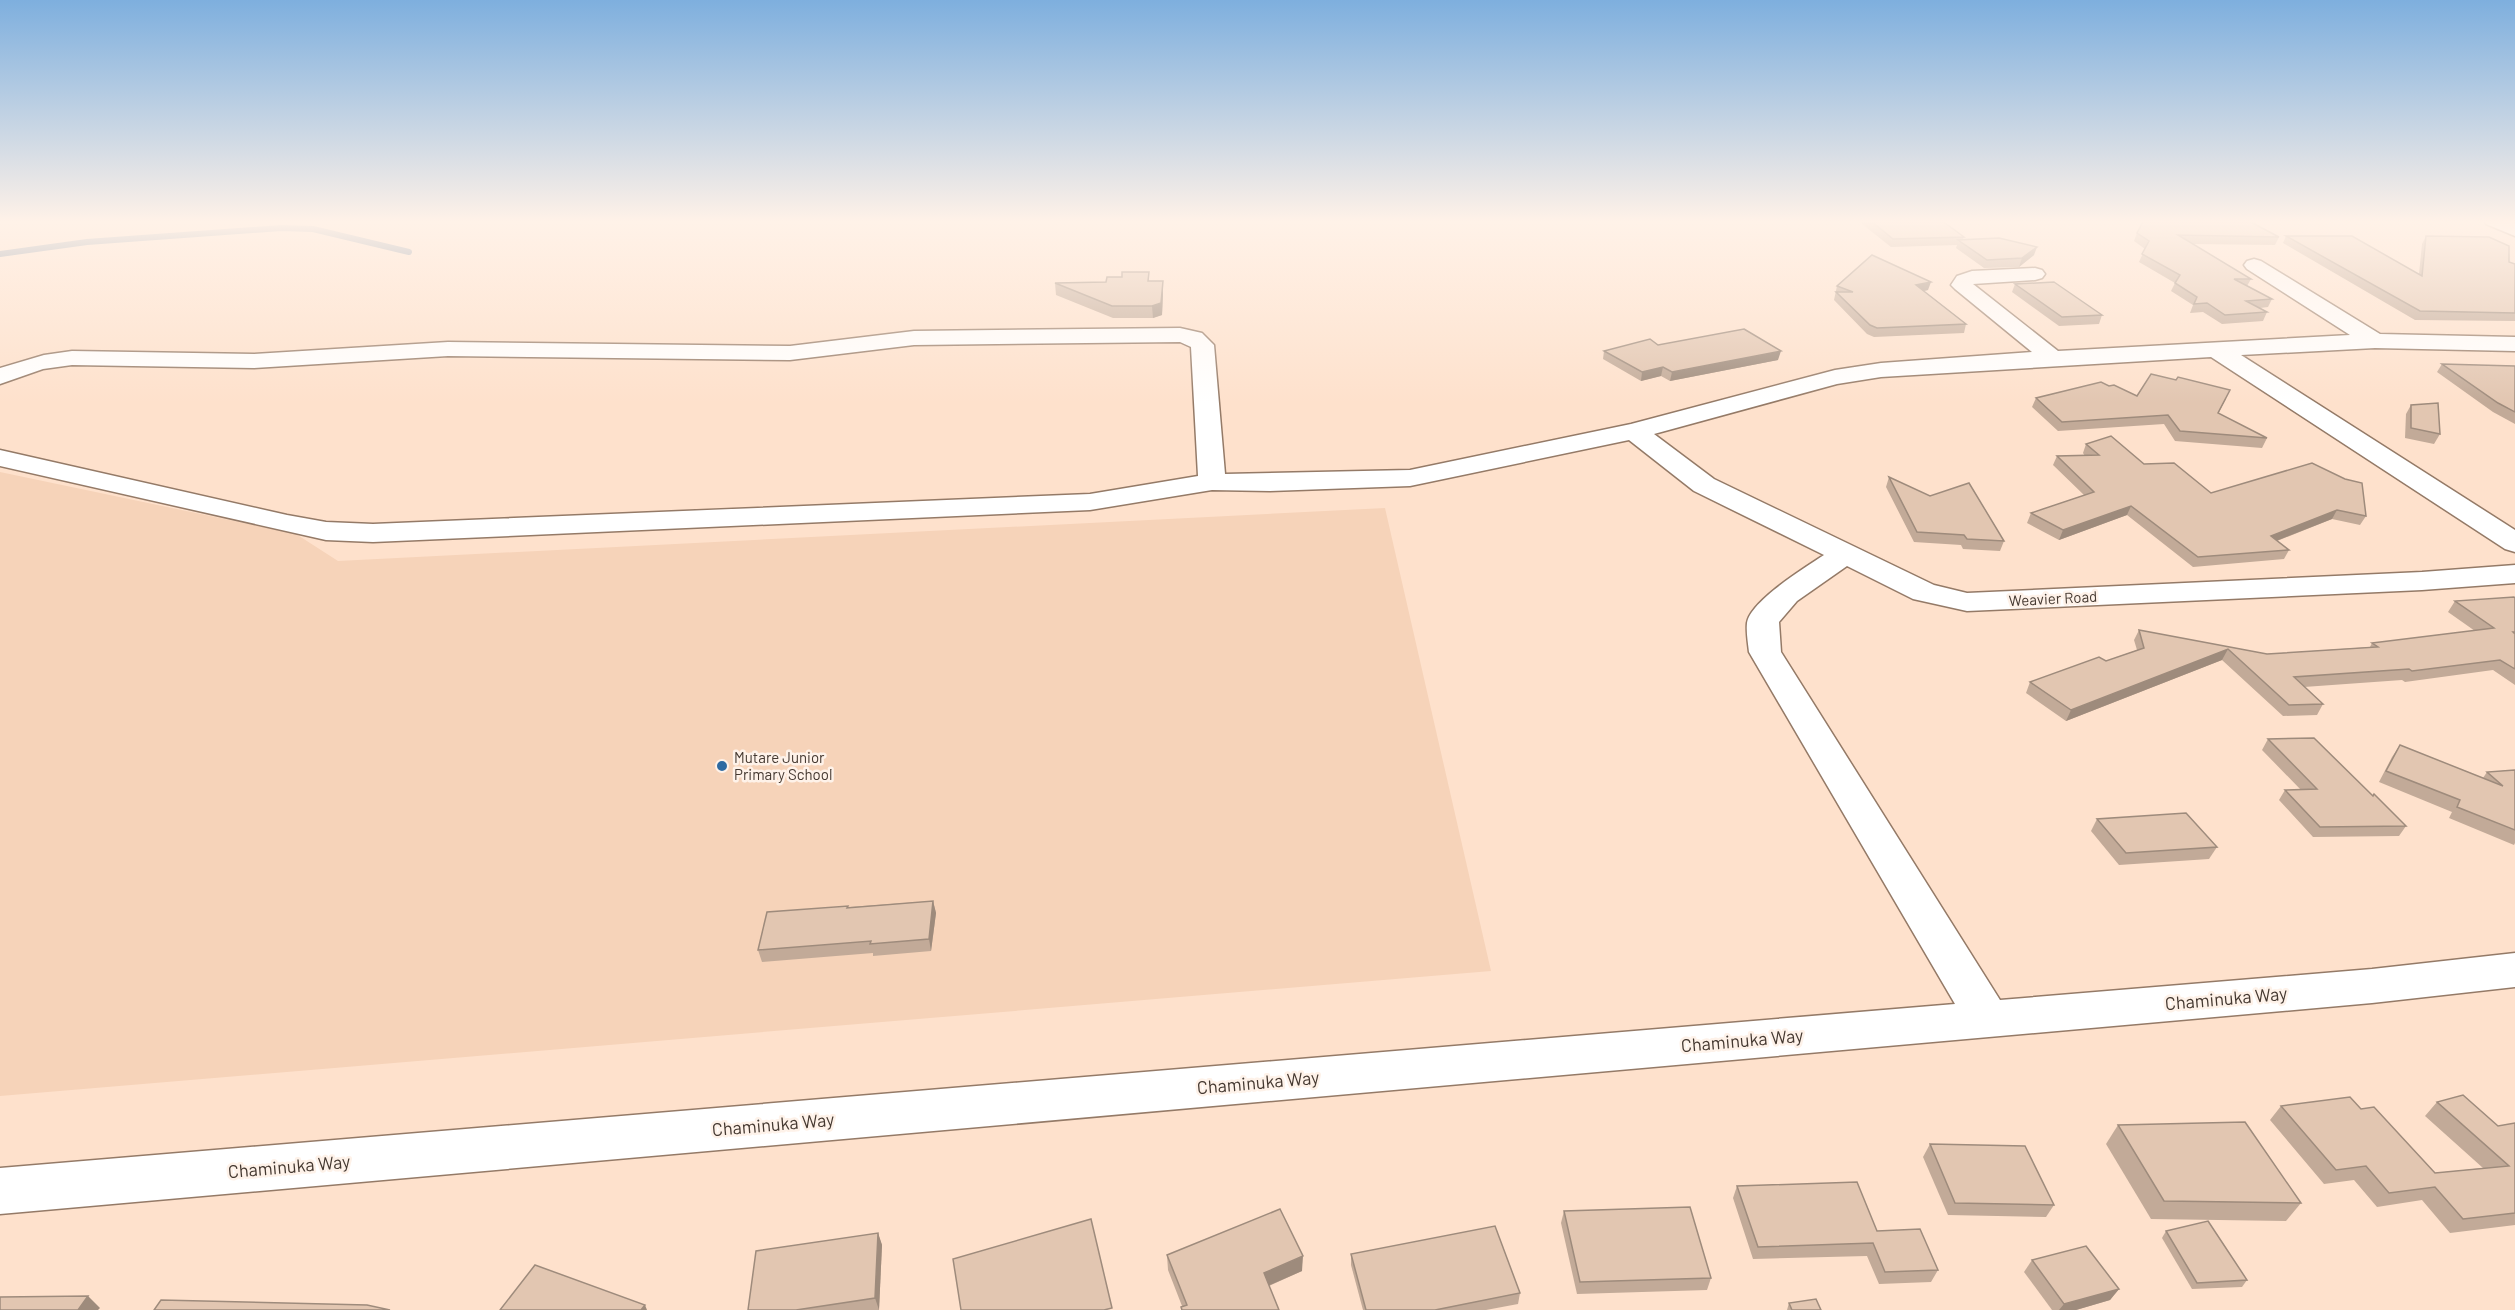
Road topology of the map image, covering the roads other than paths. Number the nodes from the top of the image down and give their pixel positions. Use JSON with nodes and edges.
{"nodes":[{"id":1,"x":1964,"y":281,"type":"edge"},
{"id":2,"x":2280,"y":281,"type":"edge"},
{"id":3,"x":2375,"y":341,"type":"junction"},
{"id":4,"x":2515,"y":344,"type":"edge"},
{"id":5,"x":2217,"y":350,"type":"junction"},
{"id":6,"x":2053,"y":358,"type":"junction"},
{"id":7,"x":0,"y":377,"type":"edge"},
{"id":8,"x":1634,"y":431,"type":"junction"},
{"id":9,"x":0,"y":458,"type":"edge"},
{"id":10,"x":1212,"y":482,"type":"junction"},
{"id":11,"x":2515,"y":543,"type":"edge"},
{"id":12,"x":1847,"y":553,"type":"junction"},
{"id":13,"x":2515,"y":574,"type":"edge"},
{"id":14,"x":2515,"y":970,"type":"edge"},
{"id":15,"x":1987,"y":1018,"type":"junction"},
{"id":16,"x":0,"y":1191,"type":"edge"}],
"edges":[{"from":1,"to":6,"type":"street"},
{"from":2,"to":3,"type":"street"},
{"from":3,"to":4,"type":"street"},
{"from":3,"to":5,"type":"street"},
{"from":5,"to":6,"type":"street"},
{"from":5,"to":11,"type":"street"},
{"from":6,"to":8,"type":"street"},
{"from":7,"to":10,"type":"street"},
{"from":8,"to":10,"type":"street"},
{"from":8,"to":12,"type":"street","name":"Weavier Road"},
{"from":9,"to":10,"type":"street"},
{"from":12,"to":13,"type":"street","name":"Weavier Road"},
{"from":12,"to":15,"type":"street"},
{"from":14,"to":15,"type":"street","name":"Chaminuka Way"},
{"from":15,"to":16,"type":"street","name":"Chaminuka Way"}]}
